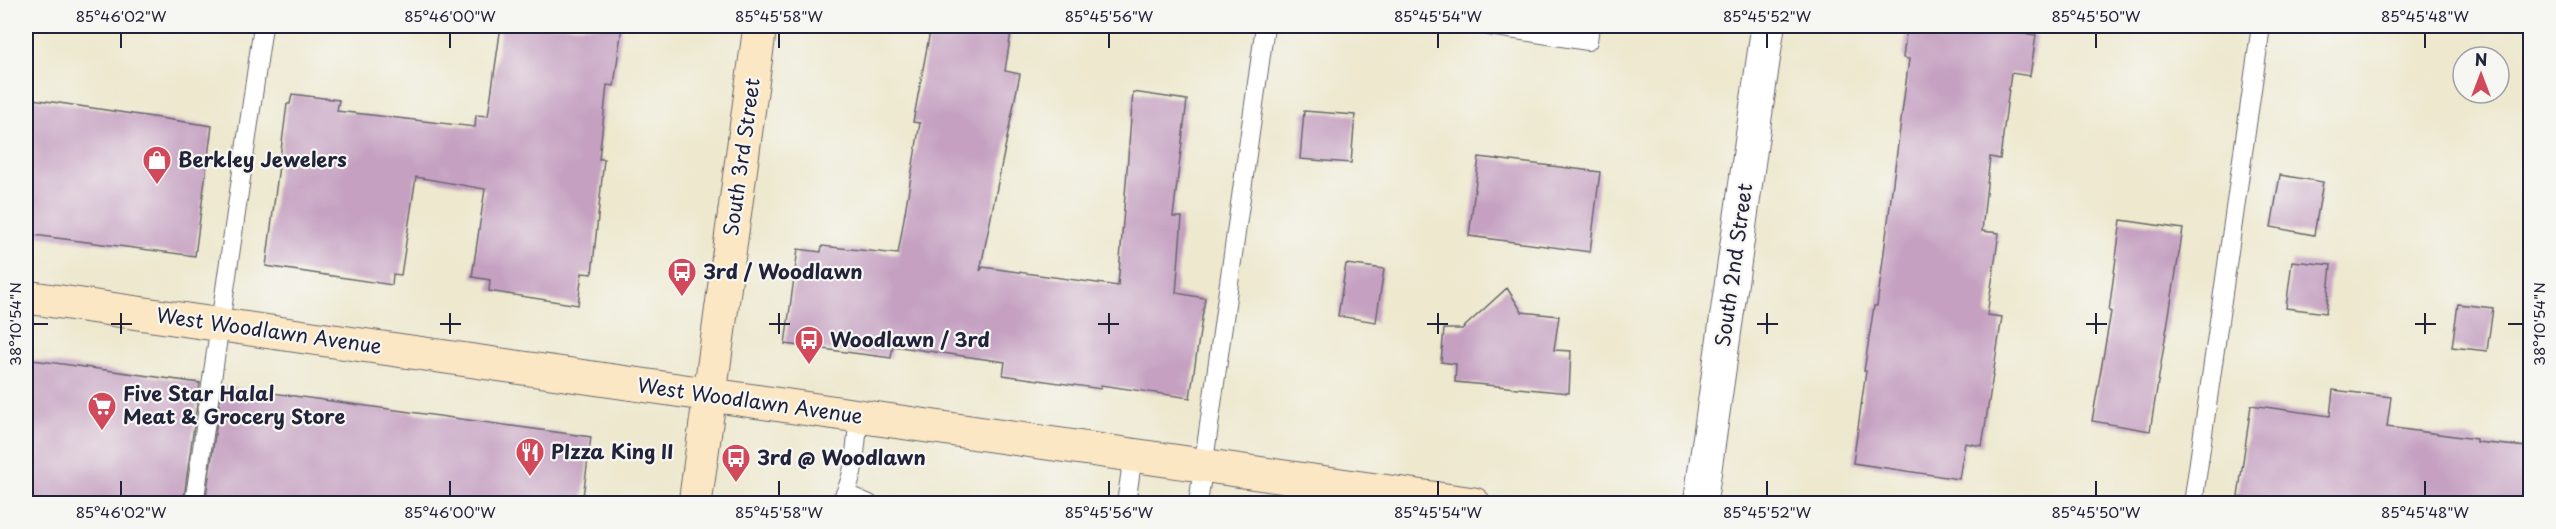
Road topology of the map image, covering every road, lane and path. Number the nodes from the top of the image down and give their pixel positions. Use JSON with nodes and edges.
{"nodes":[{"id":1,"x":262,"y":26,"type":"edge"},
{"id":2,"x":760,"y":26,"type":"edge"},
{"id":3,"x":1265,"y":26,"type":"edge"},
{"id":4,"x":1490,"y":26,"type":"edge"},
{"id":5,"x":1590,"y":26,"type":"edge"},
{"id":6,"x":1768,"y":26,"type":"edge"},
{"id":7,"x":2261,"y":26,"type":"edge"},
{"id":8,"x":26,"y":297,"type":"edge"},
{"id":9,"x":219,"y":324,"type":"junction"},
{"id":10,"x":710,"y":395,"type":"junction"},
{"id":11,"x":859,"y":417,"type":"junction"},
{"id":12,"x":1133,"y":455,"type":"junction"},
{"id":13,"x":1204,"y":465,"type":"junction"},
{"id":14,"x":843,"y":499,"type":"edge"},
{"id":15,"x":194,"y":504,"type":"edge"},
{"id":16,"x":695,"y":504,"type":"edge"},
{"id":17,"x":869,"y":504,"type":"edge"},
{"id":18,"x":1126,"y":504,"type":"edge"},
{"id":19,"x":1198,"y":504,"type":"edge"},
{"id":20,"x":1474,"y":504,"type":"edge"},
{"id":21,"x":1700,"y":504,"type":"edge"},
{"id":22,"x":2193,"y":504,"type":"edge"}],
"edges":[{"from":1,"to":9,"type":"lane"},
{"from":2,"to":10,"type":"main road","name":"South 3rd Street"},
{"from":3,"to":13,"type":"lane"},
{"from":4,"to":5,"type":"lane"},
{"from":6,"to":21,"type":"street","name":"South 2nd Street"},
{"from":7,"to":22,"type":"lane"},
{"from":8,"to":9,"type":"main road","name":"West Woodlawn Avenue"},
{"from":9,"to":10,"type":"main road","name":"West Woodlawn Avenue"},
{"from":9,"to":15,"type":"lane"},
{"from":10,"to":11,"type":"main road","name":"West Woodlawn Avenue"},
{"from":10,"to":16,"type":"main road","name":"South 3rd Street"},
{"from":11,"to":12,"type":"main road","name":"West Woodlawn Avenue"},
{"from":11,"to":14,"type":"lane"},
{"from":12,"to":13,"type":"main road","name":"West Woodlawn Avenue"},
{"from":12,"to":18,"type":"lane"},
{"from":13,"to":19,"type":"lane"},
{"from":13,"to":20,"type":"main road","name":"West Woodlawn Avenue"},
{"from":14,"to":17,"type":"lane"}]}
